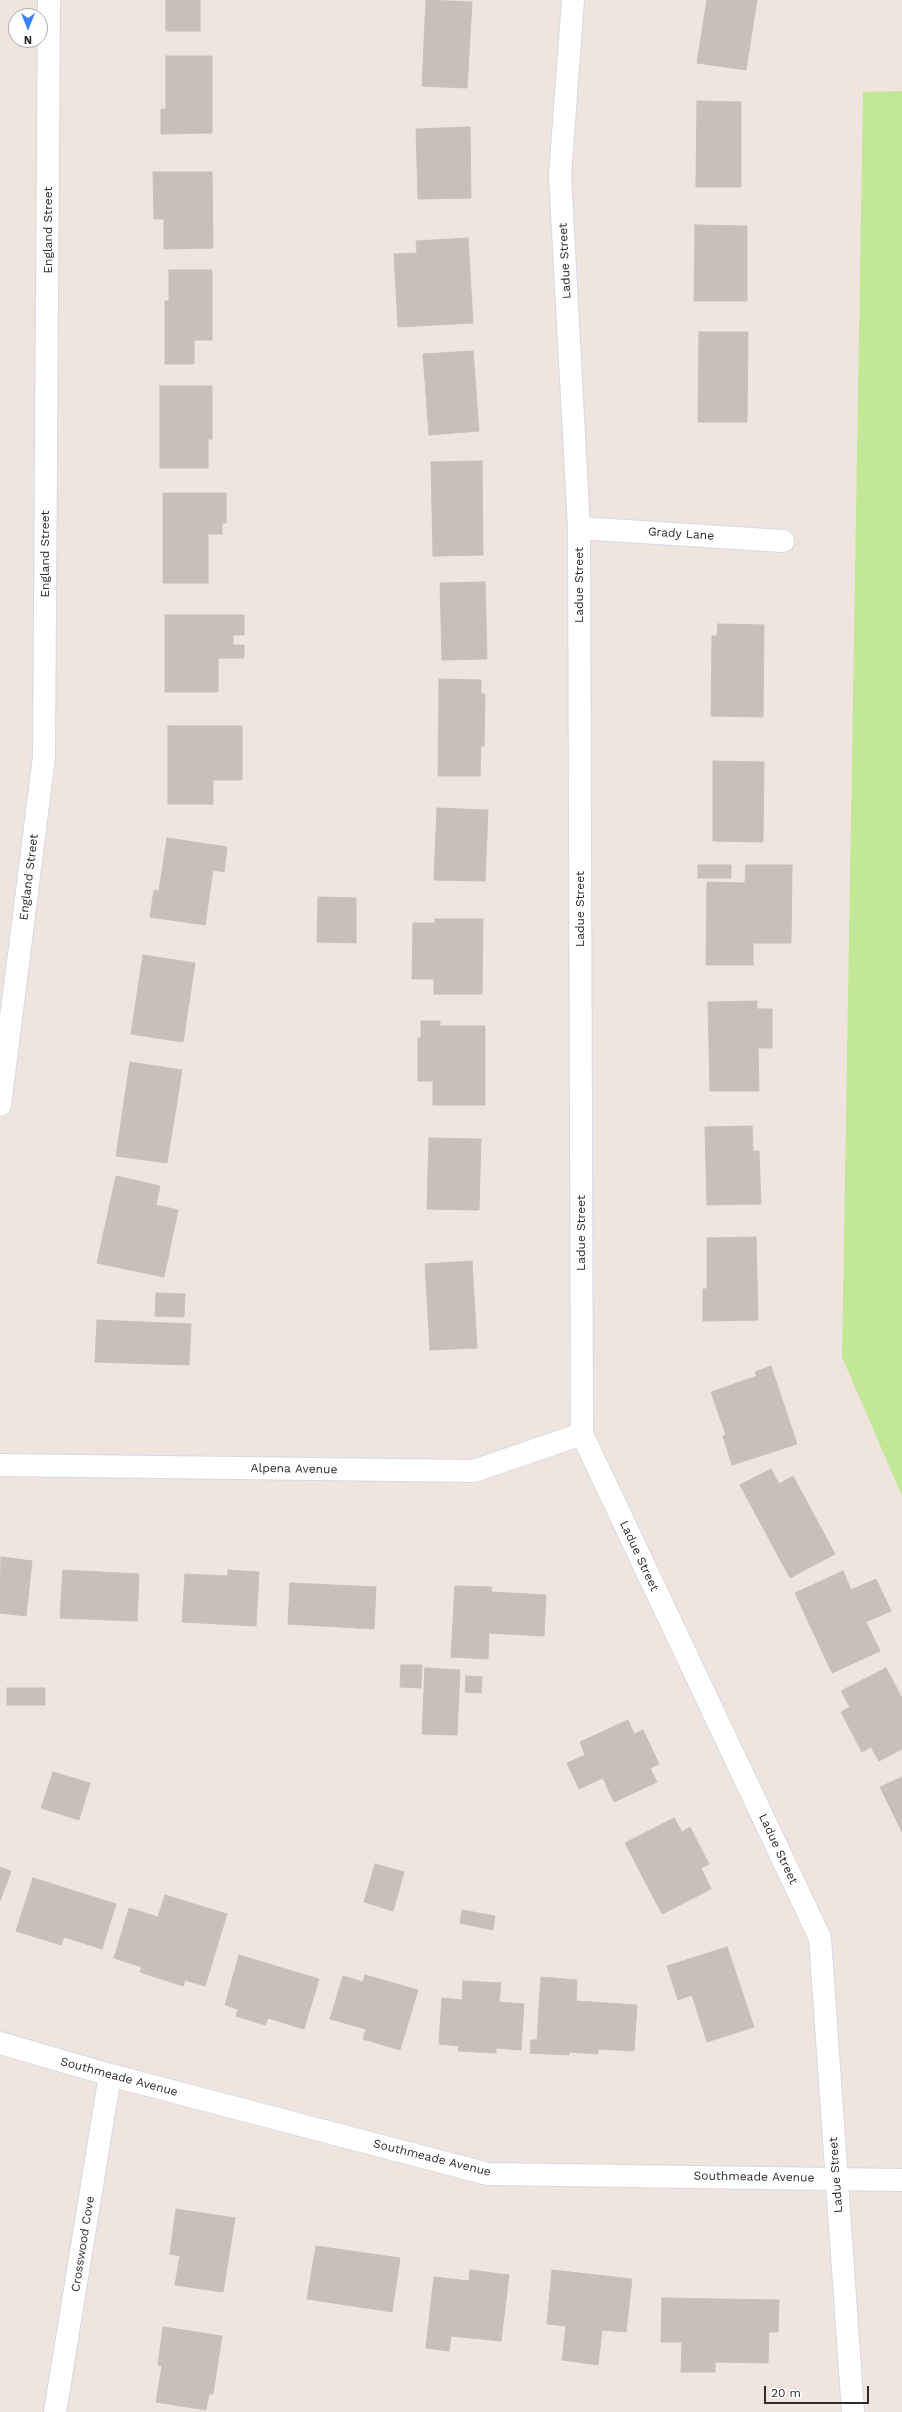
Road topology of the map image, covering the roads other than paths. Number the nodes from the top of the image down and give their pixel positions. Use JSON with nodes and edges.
{"nodes":[{"id":1,"x":49,"y":0,"type":"edge"},
{"id":2,"x":573,"y":0,"type":"edge"},
{"id":3,"x":579,"y":528,"type":"junction"},
{"id":4,"x":783,"y":541,"type":"dead end"},
{"id":5,"x":0,"y":1105,"type":"edge"},
{"id":6,"x":582,"y":1434,"type":"junction"},
{"id":7,"x":0,"y":1466,"type":"edge"},
{"id":8,"x":0,"y":2043,"type":"edge"},
{"id":9,"x":110,"y":2075,"type":"junction"},
{"id":10,"x":836,"y":2177,"type":"junction"},
{"id":11,"x":902,"y":2180,"type":"edge"},
{"id":12,"x":55,"y":2412,"type":"edge"},
{"id":13,"x":852,"y":2412,"type":"edge"}],
"edges":[{"from":1,"to":5,"type":"street","name":"England Street"},
{"from":2,"to":3,"type":"street","name":"Ladue Street"},
{"from":3,"to":4,"type":"street","name":"Grady Lane"},
{"from":3,"to":6,"type":"street","name":"Ladue Street"},
{"from":6,"to":7,"type":"street","name":"Alpena Avenue"},
{"from":6,"to":10,"type":"street","name":"Ladue Street"},
{"from":8,"to":9,"type":"street","name":"Southmeade Avenue"},
{"from":9,"to":10,"type":"street","name":"Southmeade Avenue"},
{"from":9,"to":12,"type":"street","name":"Crosswood Cove"},
{"from":10,"to":11,"type":"street","name":"Southmeade Avenue"},
{"from":10,"to":13,"type":"street","name":"Ladue Street"}]}
